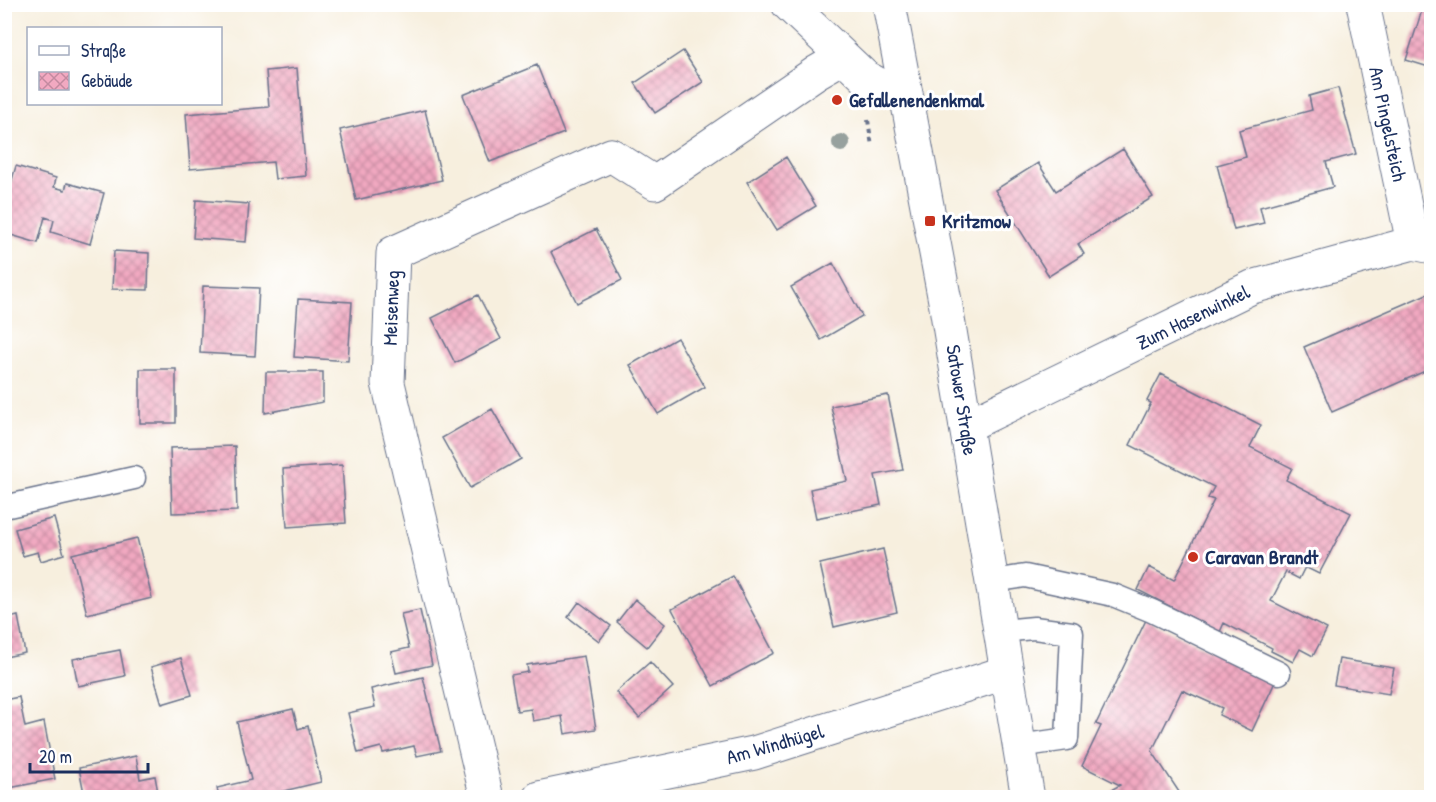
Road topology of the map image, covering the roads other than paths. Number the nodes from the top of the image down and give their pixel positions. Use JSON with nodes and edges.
{"nodes":[{"id":1,"x":788,"y":4,"type":"edge"},
{"id":2,"x":889,"y":4,"type":"edge"},
{"id":3,"x":1364,"y":4,"type":"edge"},
{"id":4,"x":843,"y":57,"type":"junction"},
{"id":5,"x":906,"y":94,"type":"junction"},
{"id":6,"x":1422,"y":245,"type":"edge"},
{"id":7,"x":966,"y":426,"type":"junction"},
{"id":8,"x":134,"y":478,"type":"dead end"},
{"id":9,"x":4,"y":507,"type":"edge"},
{"id":10,"x":993,"y":581,"type":"junction"},
{"id":11,"x":1001,"y":631,"type":"junction"},
{"id":12,"x":1007,"y":672,"type":"junction"},
{"id":13,"x":1279,"y":673,"type":"dead end"},
{"id":14,"x":1019,"y":746,"type":"junction"},
{"id":15,"x":487,"y":798,"type":"edge"},
{"id":16,"x":539,"y":798,"type":"edge"},
{"id":17,"x":1028,"y":798,"type":"edge"}],
"edges":[{"from":1,"to":4,"type":"street"},
{"from":2,"to":5,"type":"street","name":"Satower Straße"},
{"from":3,"to":6,"type":"street","name":"Am Pingelsteich"},
{"from":4,"to":5,"type":"street"},
{"from":4,"to":15,"type":"street","name":"Meisenweg"},
{"from":5,"to":7,"type":"street","name":"Satower Straße"},
{"from":6,"to":7,"type":"street","name":"Zum Hasenwinkel"},
{"from":7,"to":10,"type":"street","name":"Satower Straße"},
{"from":8,"to":9,"type":"lane"},
{"from":10,"to":11,"type":"street","name":"Satower Straße"},
{"from":10,"to":13,"type":"lane"},
{"from":11,"to":12,"type":"street","name":"Satower Straße"},
{"from":11,"to":14,"type":"lane"},
{"from":12,"to":14,"type":"street","name":"Satower Straße"},
{"from":12,"to":16,"type":"street","name":"Am Windhügel"},
{"from":14,"to":17,"type":"street","name":"Satower Straße"}]}
